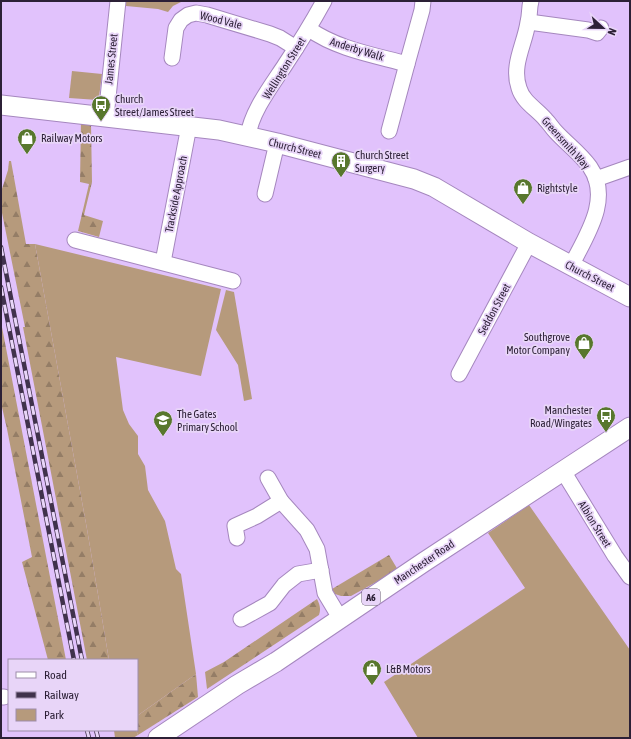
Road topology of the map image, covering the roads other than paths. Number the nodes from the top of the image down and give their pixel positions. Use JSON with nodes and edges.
{"nodes":[{"id":1,"x":118,"y":1,"type":"edge"},
{"id":2,"x":324,"y":1,"type":"edge"},
{"id":3,"x":423,"y":1,"type":"edge"},
{"id":4,"x":531,"y":1,"type":"edge"},
{"id":5,"x":529,"y":22,"type":"junction"},
{"id":6,"x":309,"y":29,"type":"junction"},
{"id":7,"x":598,"y":34,"type":"dead end"},
{"id":8,"x":296,"y":48,"type":"junction"},
{"id":9,"x":172,"y":58,"type":"dead end"},
{"id":10,"x":407,"y":64,"type":"junction"},
{"id":11,"x":1,"y":105,"type":"edge"},
{"id":12,"x":106,"y":116,"type":"junction"},
{"id":13,"x":190,"y":126,"type":"junction"},
{"id":14,"x":395,"y":126,"type":"dead end"},
{"id":15,"x":248,"y":136,"type":"junction"},
{"id":16,"x":277,"y":143,"type":"junction"},
{"id":17,"x":630,"y":167,"type":"edge"},
{"id":18,"x":596,"y":179,"type":"junction"},
{"id":19,"x":265,"y":194,"type":"dead end"},
{"id":20,"x":75,"y":240,"type":"dead end"},
{"id":21,"x":529,"y":244,"type":"junction"},
{"id":22,"x":163,"y":262,"type":"junction"},
{"id":23,"x":571,"y":266,"type":"junction"},
{"id":24,"x":233,"y":281,"type":"dead end"},
{"id":25,"x":630,"y":297,"type":"edge"},
{"id":26,"x":459,"y":374,"type":"dead end"},
{"id":27,"x":630,"y":426,"type":"edge"},
{"id":28,"x":563,"y":471,"type":"junction"},
{"id":29,"x":268,"y":478,"type":"dead end"},
{"id":30,"x":281,"y":500,"type":"junction"},
{"id":31,"x":233,"y":530,"type":"dead end"},
{"id":32,"x":627,"y":567,"type":"edge"},
{"id":33,"x":321,"y":570,"type":"junction"},
{"id":34,"x":248,"y":612,"type":"dead end"},
{"id":35,"x":340,"y":618,"type":"junction"},
{"id":36,"x":158,"y":738,"type":"edge"}],
"edges":[{"from":1,"to":12,"type":"street","name":"James Street"},
{"from":2,"to":6,"type":"street","name":"Wellington Street"},
{"from":3,"to":10,"type":"street"},
{"from":4,"to":5,"type":"street","name":"Greensmith Way"},
{"from":5,"to":7,"type":"street"},
{"from":5,"to":18,"type":"street","name":"Greensmith Way"},
{"from":6,"to":8,"type":"street","name":"Wellington Street"},
{"from":6,"to":10,"type":"street","name":"Anderby Walk"},
{"from":8,"to":9,"type":"street","name":"Wood Vale"},
{"from":8,"to":15,"type":"street","name":"Wellington Street"},
{"from":10,"to":14,"type":"street"},
{"from":11,"to":12,"type":"main road","name":"Church Street"},
{"from":12,"to":13,"type":"main road","name":"Church Street"},
{"from":13,"to":15,"type":"main road","name":"Church Street"},
{"from":13,"to":22,"type":"street","name":"Trackside Approach"},
{"from":15,"to":16,"type":"main road","name":"Church Street"},
{"from":16,"to":19,"type":"street"},
{"from":16,"to":21,"type":"main road","name":"Church Street"},
{"from":17,"to":18,"type":"street"},
{"from":18,"to":23,"type":"street","name":"Greensmith Way"},
{"from":20,"to":22,"type":"street"},
{"from":21,"to":23,"type":"main road","name":"Church Street"},
{"from":21,"to":26,"type":"street","name":"Seddon Street"},
{"from":22,"to":24,"type":"street"},
{"from":23,"to":25,"type":"main road","name":"Church Street"},
{"from":27,"to":28,"type":"main road","name":"Manchester Road","number":"A6"},
{"from":28,"to":32,"type":"street","name":"Albion Street"},
{"from":28,"to":35,"type":"main road","name":"Manchester Road","number":"A6"},
{"from":29,"to":30,"type":"street"},
{"from":30,"to":31,"type":"street"},
{"from":30,"to":33,"type":"street"},
{"from":33,"to":34,"type":"street"},
{"from":33,"to":35,"type":"street"},
{"from":35,"to":36,"type":"main road","name":"Manchester Road","number":"A6"}]}
